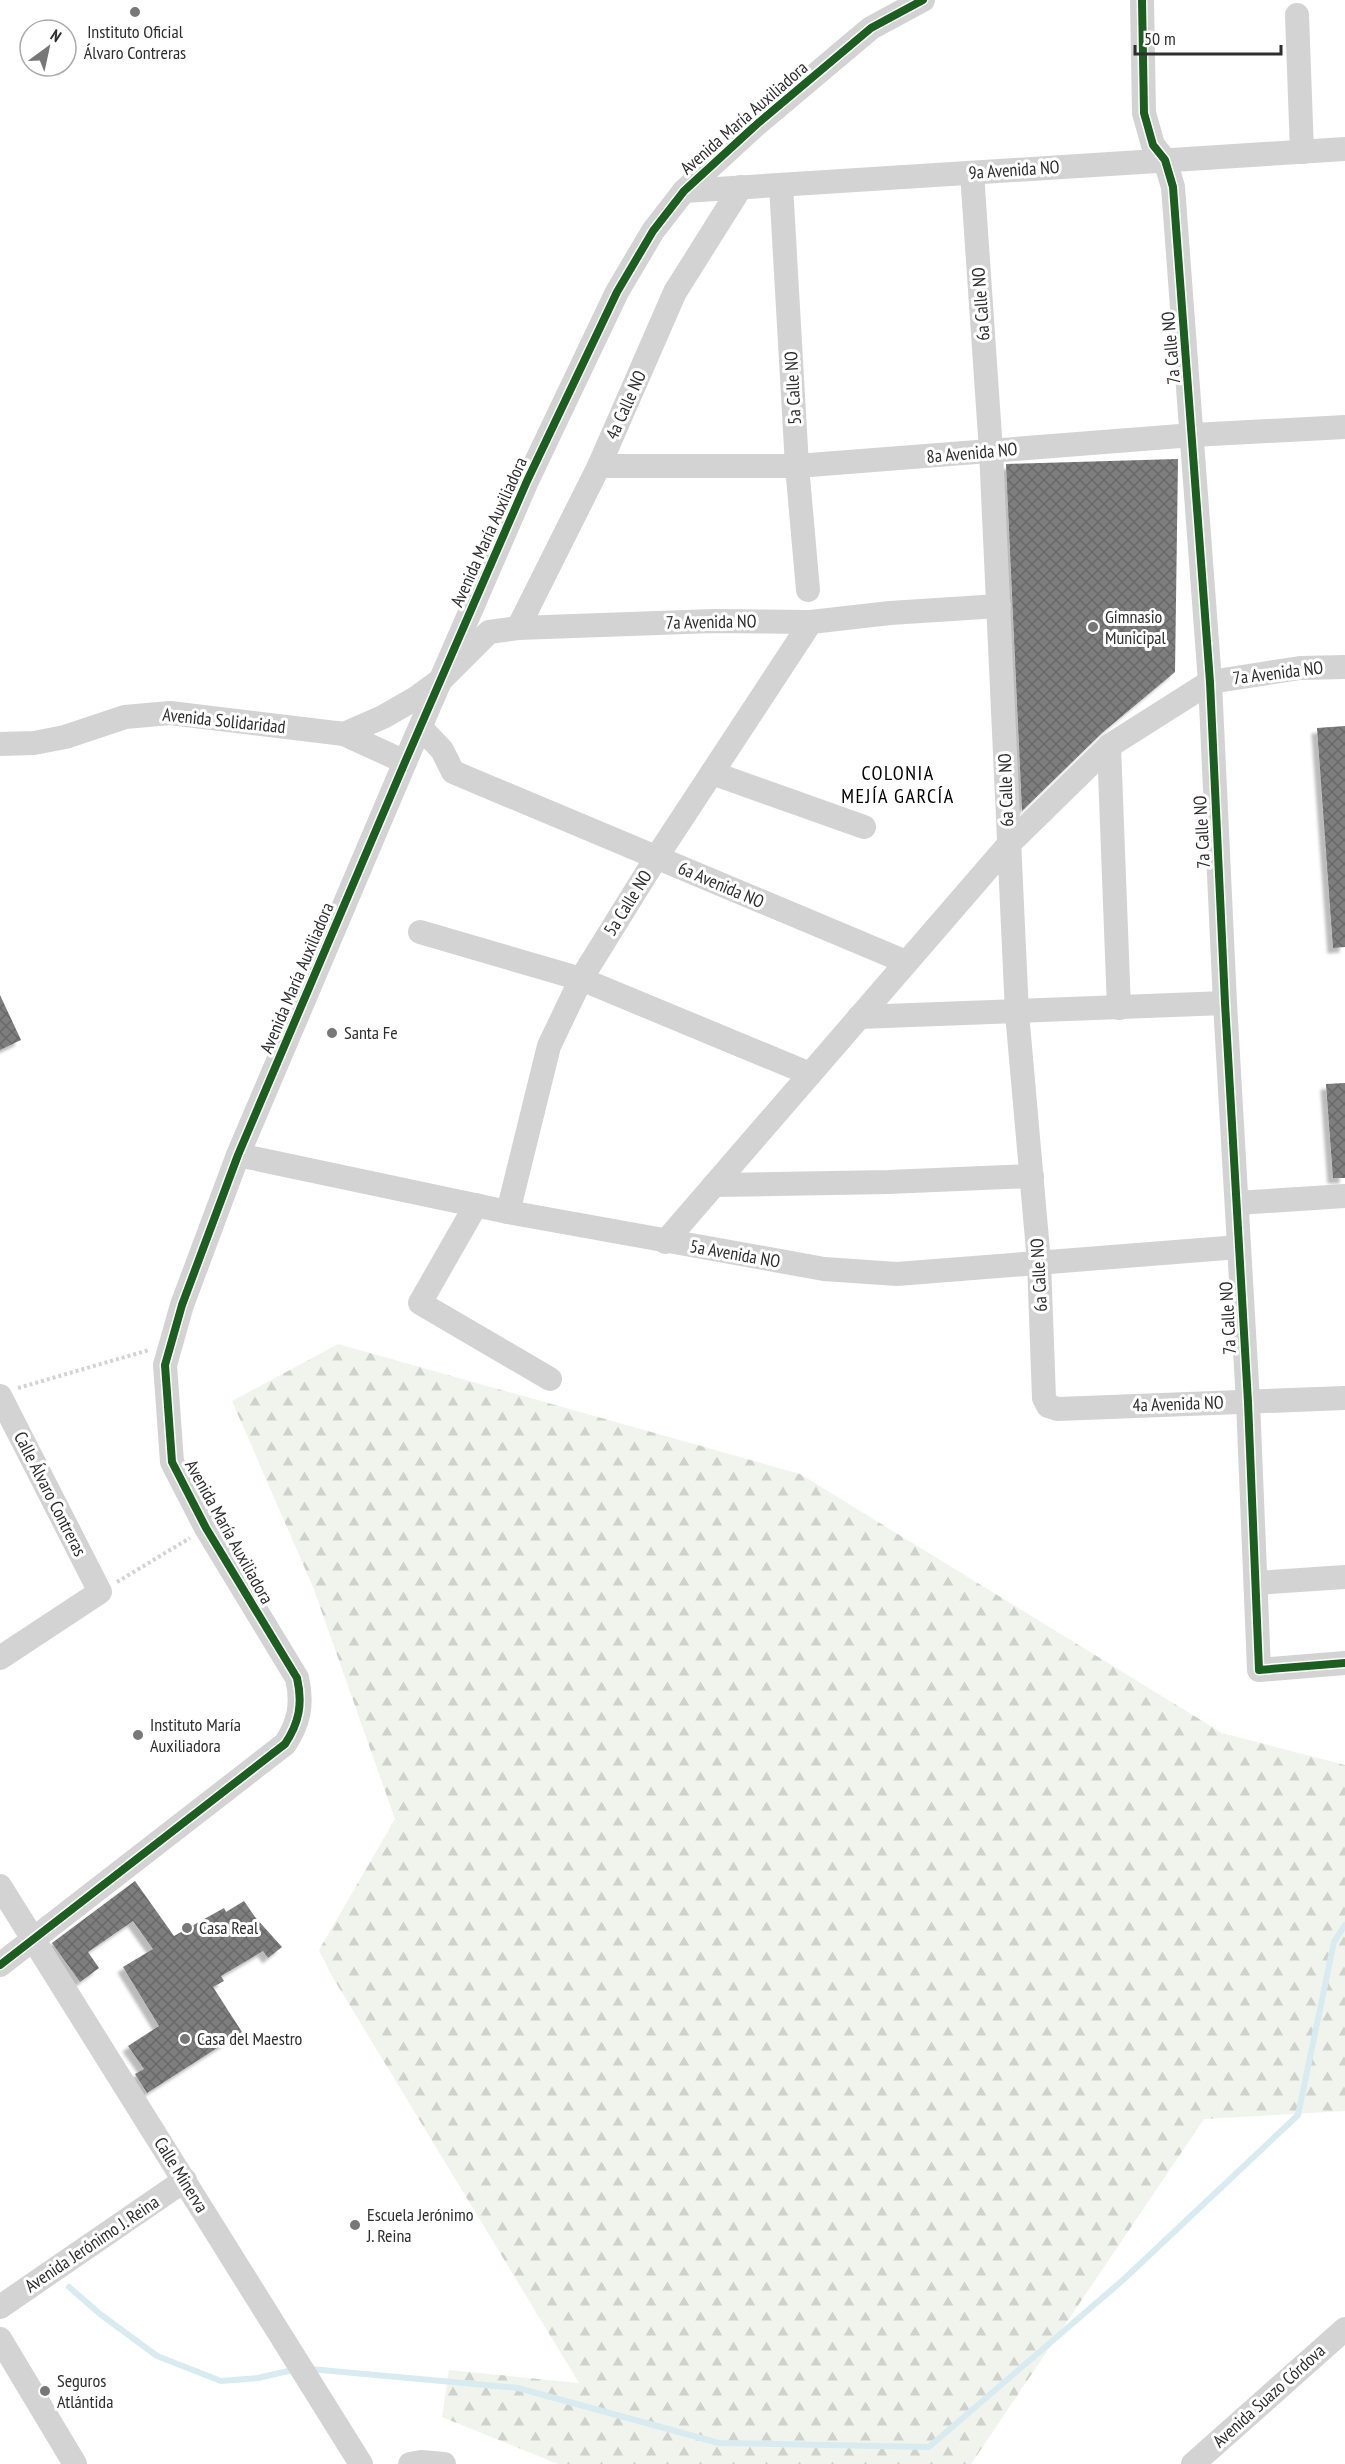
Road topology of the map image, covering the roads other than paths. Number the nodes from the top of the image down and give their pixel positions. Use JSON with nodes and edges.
{"nodes":[{"id":1,"x":923,"y":0,"type":"edge"},
{"id":2,"x":1142,"y":0,"type":"edge"},
{"id":3,"x":1297,"y":15,"type":"dead end"},
{"id":4,"x":1345,"y":149,"type":"edge"},
{"id":5,"x":1302,"y":152,"type":"junction"},
{"id":6,"x":1165,"y":160,"type":"junction"},
{"id":7,"x":972,"y":173,"type":"junction"},
{"id":8,"x":781,"y":185,"type":"junction"},
{"id":9,"x":741,"y":187,"type":"junction"},
{"id":10,"x":684,"y":191,"type":"junction"},
{"id":11,"x":1345,"y":427,"type":"edge"},
{"id":12,"x":1193,"y":435,"type":"junction"},
{"id":13,"x":990,"y":451,"type":"junction"},
{"id":14,"x":599,"y":466,"type":"junction"},
{"id":15,"x":797,"y":466,"type":"junction"},
{"id":16,"x":808,"y":590,"type":"dead end"},
{"id":17,"x":999,"y":606,"type":"junction"},
{"id":18,"x":811,"y":622,"type":"junction"},
{"id":19,"x":518,"y":628,"type":"junction"},
{"id":20,"x":1345,"y":667,"type":"edge"},
{"id":21,"x":442,"y":679,"type":"junction"},
{"id":22,"x":1210,"y":682,"type":"junction"},
{"id":23,"x":421,"y":728,"type":"junction"},
{"id":24,"x":344,"y":734,"type":"junction"},
{"id":25,"x":0,"y":744,"type":"edge"},
{"id":26,"x":1109,"y":746,"type":"junction"},
{"id":27,"x":405,"y":762,"type":"junction"},
{"id":28,"x":712,"y":773,"type":"junction"},
{"id":29,"x":864,"y":827,"type":"dead end"},
{"id":30,"x":1009,"y":844,"type":"junction"},
{"id":31,"x":656,"y":858,"type":"junction"},
{"id":32,"x":420,"y":932,"type":"dead end"},
{"id":33,"x":906,"y":962,"type":"junction"},
{"id":34,"x":580,"y":979,"type":"junction"},
{"id":35,"x":1225,"y":1003,"type":"junction"},
{"id":36,"x":1119,"y":1008,"type":"junction"},
{"id":37,"x":1017,"y":1013,"type":"junction"},
{"id":38,"x":859,"y":1017,"type":"junction"},
{"id":39,"x":810,"y":1074,"type":"junction"},
{"id":40,"x":238,"y":1155,"type":"junction"},
{"id":41,"x":1032,"y":1176,"type":"junction"},
{"id":42,"x":714,"y":1185,"type":"junction"},
{"id":43,"x":1345,"y":1196,"type":"edge"},
{"id":44,"x":1237,"y":1203,"type":"junction"},
{"id":45,"x":476,"y":1205,"type":"junction"},
{"id":46,"x":508,"y":1212,"type":"junction"},
{"id":47,"x":665,"y":1242,"type":"junction"},
{"id":48,"x":1239,"y":1247,"type":"junction"},
{"id":49,"x":1039,"y":1262,"type":"junction"},
{"id":50,"x":550,"y":1379,"type":"dead end"},
{"id":51,"x":6,"y":1393,"type":"edge"},
{"id":52,"x":1345,"y":1398,"type":"edge"},
{"id":53,"x":1248,"y":1402,"type":"junction"},
{"id":54,"x":1048,"y":1406,"type":"joint"},
{"id":55,"x":1345,"y":1577,"type":"edge"},
{"id":56,"x":1256,"y":1583,"type":"junction"},
{"id":57,"x":0,"y":1658,"type":"edge"},
{"id":58,"x":1345,"y":1663,"type":"edge"},
{"id":59,"x":0,"y":1886,"type":"edge"},
{"id":60,"x":33,"y":1939,"type":"junction"},
{"id":61,"x":0,"y":1965,"type":"edge"},
{"id":62,"x":185,"y":2180,"type":"junction"},
{"id":63,"x":0,"y":2307,"type":"edge"},
{"id":64,"x":1345,"y":2329,"type":"edge"},
{"id":65,"x":0,"y":2339,"type":"edge"},
{"id":66,"x":75,"y":2464,"type":"edge"},
{"id":67,"x":361,"y":2464,"type":"edge"},
{"id":68,"x":410,"y":2464,"type":"edge"},
{"id":69,"x":444,"y":2464,"type":"edge"},
{"id":70,"x":1193,"y":2464,"type":"edge"}],
"edges":[{"from":1,"to":10,"type":"street","name":"Avenida María Auxiliadora"},
{"from":2,"to":6,"type":"street","name":"7a Calle NO"},
{"from":3,"to":5,"type":"street"},
{"from":4,"to":5,"type":"street","name":"9a Avenida NO"},
{"from":5,"to":6,"type":"street","name":"9a Avenida NO"},
{"from":6,"to":7,"type":"street","name":"9a Avenida NO"},
{"from":6,"to":12,"type":"street","name":"7a Calle NO"},
{"from":7,"to":8,"type":"street","name":"9a Avenida NO"},
{"from":7,"to":13,"type":"street","name":"6a Calle NO"},
{"from":8,"to":9,"type":"street","name":"9a Avenida NO"},
{"from":8,"to":15,"type":"street","name":"5a Calle NO"},
{"from":9,"to":10,"type":"street","name":"9a Avenida NO"},
{"from":9,"to":14,"type":"street","name":"4a Calle NO"},
{"from":10,"to":21,"type":"street","name":"Avenida María Auxiliadora"},
{"from":11,"to":12,"type":"street","name":"8a Avenida NO"},
{"from":12,"to":13,"type":"street","name":"8a Avenida NO"},
{"from":12,"to":22,"type":"street","name":"7a Calle NO"},
{"from":13,"to":15,"type":"street","name":"8a Avenida NO"},
{"from":13,"to":17,"type":"street","name":"6a Calle NO"},
{"from":14,"to":15,"type":"street","name":"8a Avenida NO"},
{"from":14,"to":19,"type":"street","name":"4a Calle NO"},
{"from":15,"to":16,"type":"street","name":"5a Calle NO"},
{"from":17,"to":18,"type":"street","name":"7a Avenida NO"},
{"from":17,"to":30,"type":"street","name":"6a Calle NO"},
{"from":18,"to":19,"type":"street","name":"7a Avenida NO"},
{"from":18,"to":28,"type":"street","name":"5a Calle NO"},
{"from":19,"to":21,"type":"street","name":"7a Avenida NO"},
{"from":20,"to":22,"type":"street","name":"7a Avenida NO"},
{"from":21,"to":23,"type":"street","name":"Avenida María Auxiliadora"},
{"from":21,"to":24,"type":"street"},
{"from":22,"to":26,"type":"street"},
{"from":22,"to":35,"type":"street","name":"7a Calle NO"},
{"from":23,"to":27,"type":"street","name":"Avenida María Auxiliadora"},
{"from":23,"to":31,"type":"street","name":"6a Avenida NO"},
{"from":24,"to":25,"type":"street","name":"Avenida Solidaridad"},
{"from":24,"to":27,"type":"street","name":"Avenida Solidaridad"},
{"from":26,"to":30,"type":"street"},
{"from":26,"to":36,"type":"street"},
{"from":27,"to":40,"type":"street","name":"Avenida María Auxiliadora"},
{"from":28,"to":29,"type":"street"},
{"from":28,"to":31,"type":"street","name":"5a Calle NO"},
{"from":30,"to":33,"type":"street"},
{"from":30,"to":37,"type":"street","name":"6a Calle NO"},
{"from":31,"to":33,"type":"street","name":"6a Avenida NO"},
{"from":31,"to":34,"type":"street","name":"5a Calle NO"},
{"from":32,"to":34,"type":"street"},
{"from":33,"to":38,"type":"street"},
{"from":34,"to":39,"type":"street"},
{"from":34,"to":46,"type":"street","name":"5a Calle NO"},
{"from":35,"to":36,"type":"street"},
{"from":35,"to":44,"type":"street","name":"7a Calle NO"},
{"from":36,"to":37,"type":"street"},
{"from":37,"to":38,"type":"street"},
{"from":37,"to":41,"type":"street","name":"6a Calle NO"},
{"from":38,"to":39,"type":"street"},
{"from":39,"to":42,"type":"street"},
{"from":40,"to":45,"type":"street","name":"5a Avenida NO"},
{"from":40,"to":60,"type":"street","name":"Avenida María Auxiliadora"},
{"from":41,"to":42,"type":"street"},
{"from":41,"to":49,"type":"street","name":"6a Calle NO"},
{"from":42,"to":47,"type":"street"},
{"from":43,"to":44,"type":"street"},
{"from":44,"to":48,"type":"street","name":"7a Calle NO"},
{"from":45,"to":46,"type":"street","name":"5a Avenida NO"},
{"from":45,"to":50,"type":"street"},
{"from":46,"to":47,"type":"street","name":"5a Avenida NO"},
{"from":47,"to":49,"type":"street","name":"5a Avenida NO"},
{"from":48,"to":49,"type":"street","name":"5a Avenida NO"},
{"from":48,"to":53,"type":"street","name":"7a Calle NO"},
{"from":49,"to":54,"type":"street","name":"6a Calle NO"},
{"from":51,"to":57,"type":"street","name":"Calle Álvaro Contreras"},
{"from":52,"to":53,"type":"street","name":"4a Avenida NO"},
{"from":53,"to":54,"type":"street","name":"4a Avenida NO"},
{"from":53,"to":56,"type":"street","name":"7a Calle NO"},
{"from":55,"to":56,"type":"street"},
{"from":56,"to":58,"type":"street","name":"7a Calle NO"},
{"from":59,"to":60,"type":"street","name":"Calle Minerva"},
{"from":60,"to":61,"type":"street","name":"Avenida María Auxiliadora"},
{"from":60,"to":62,"type":"street","name":"Calle Minerva"},
{"from":62,"to":63,"type":"street","name":"Avenida Jerónimo J. Reina"},
{"from":62,"to":67,"type":"street","name":"Calle Minerva"},
{"from":64,"to":70,"type":"street","name":"Avenida Suazo Córdova"},
{"from":65,"to":66,"type":"street"},
{"from":68,"to":69,"type":"street"}]}
